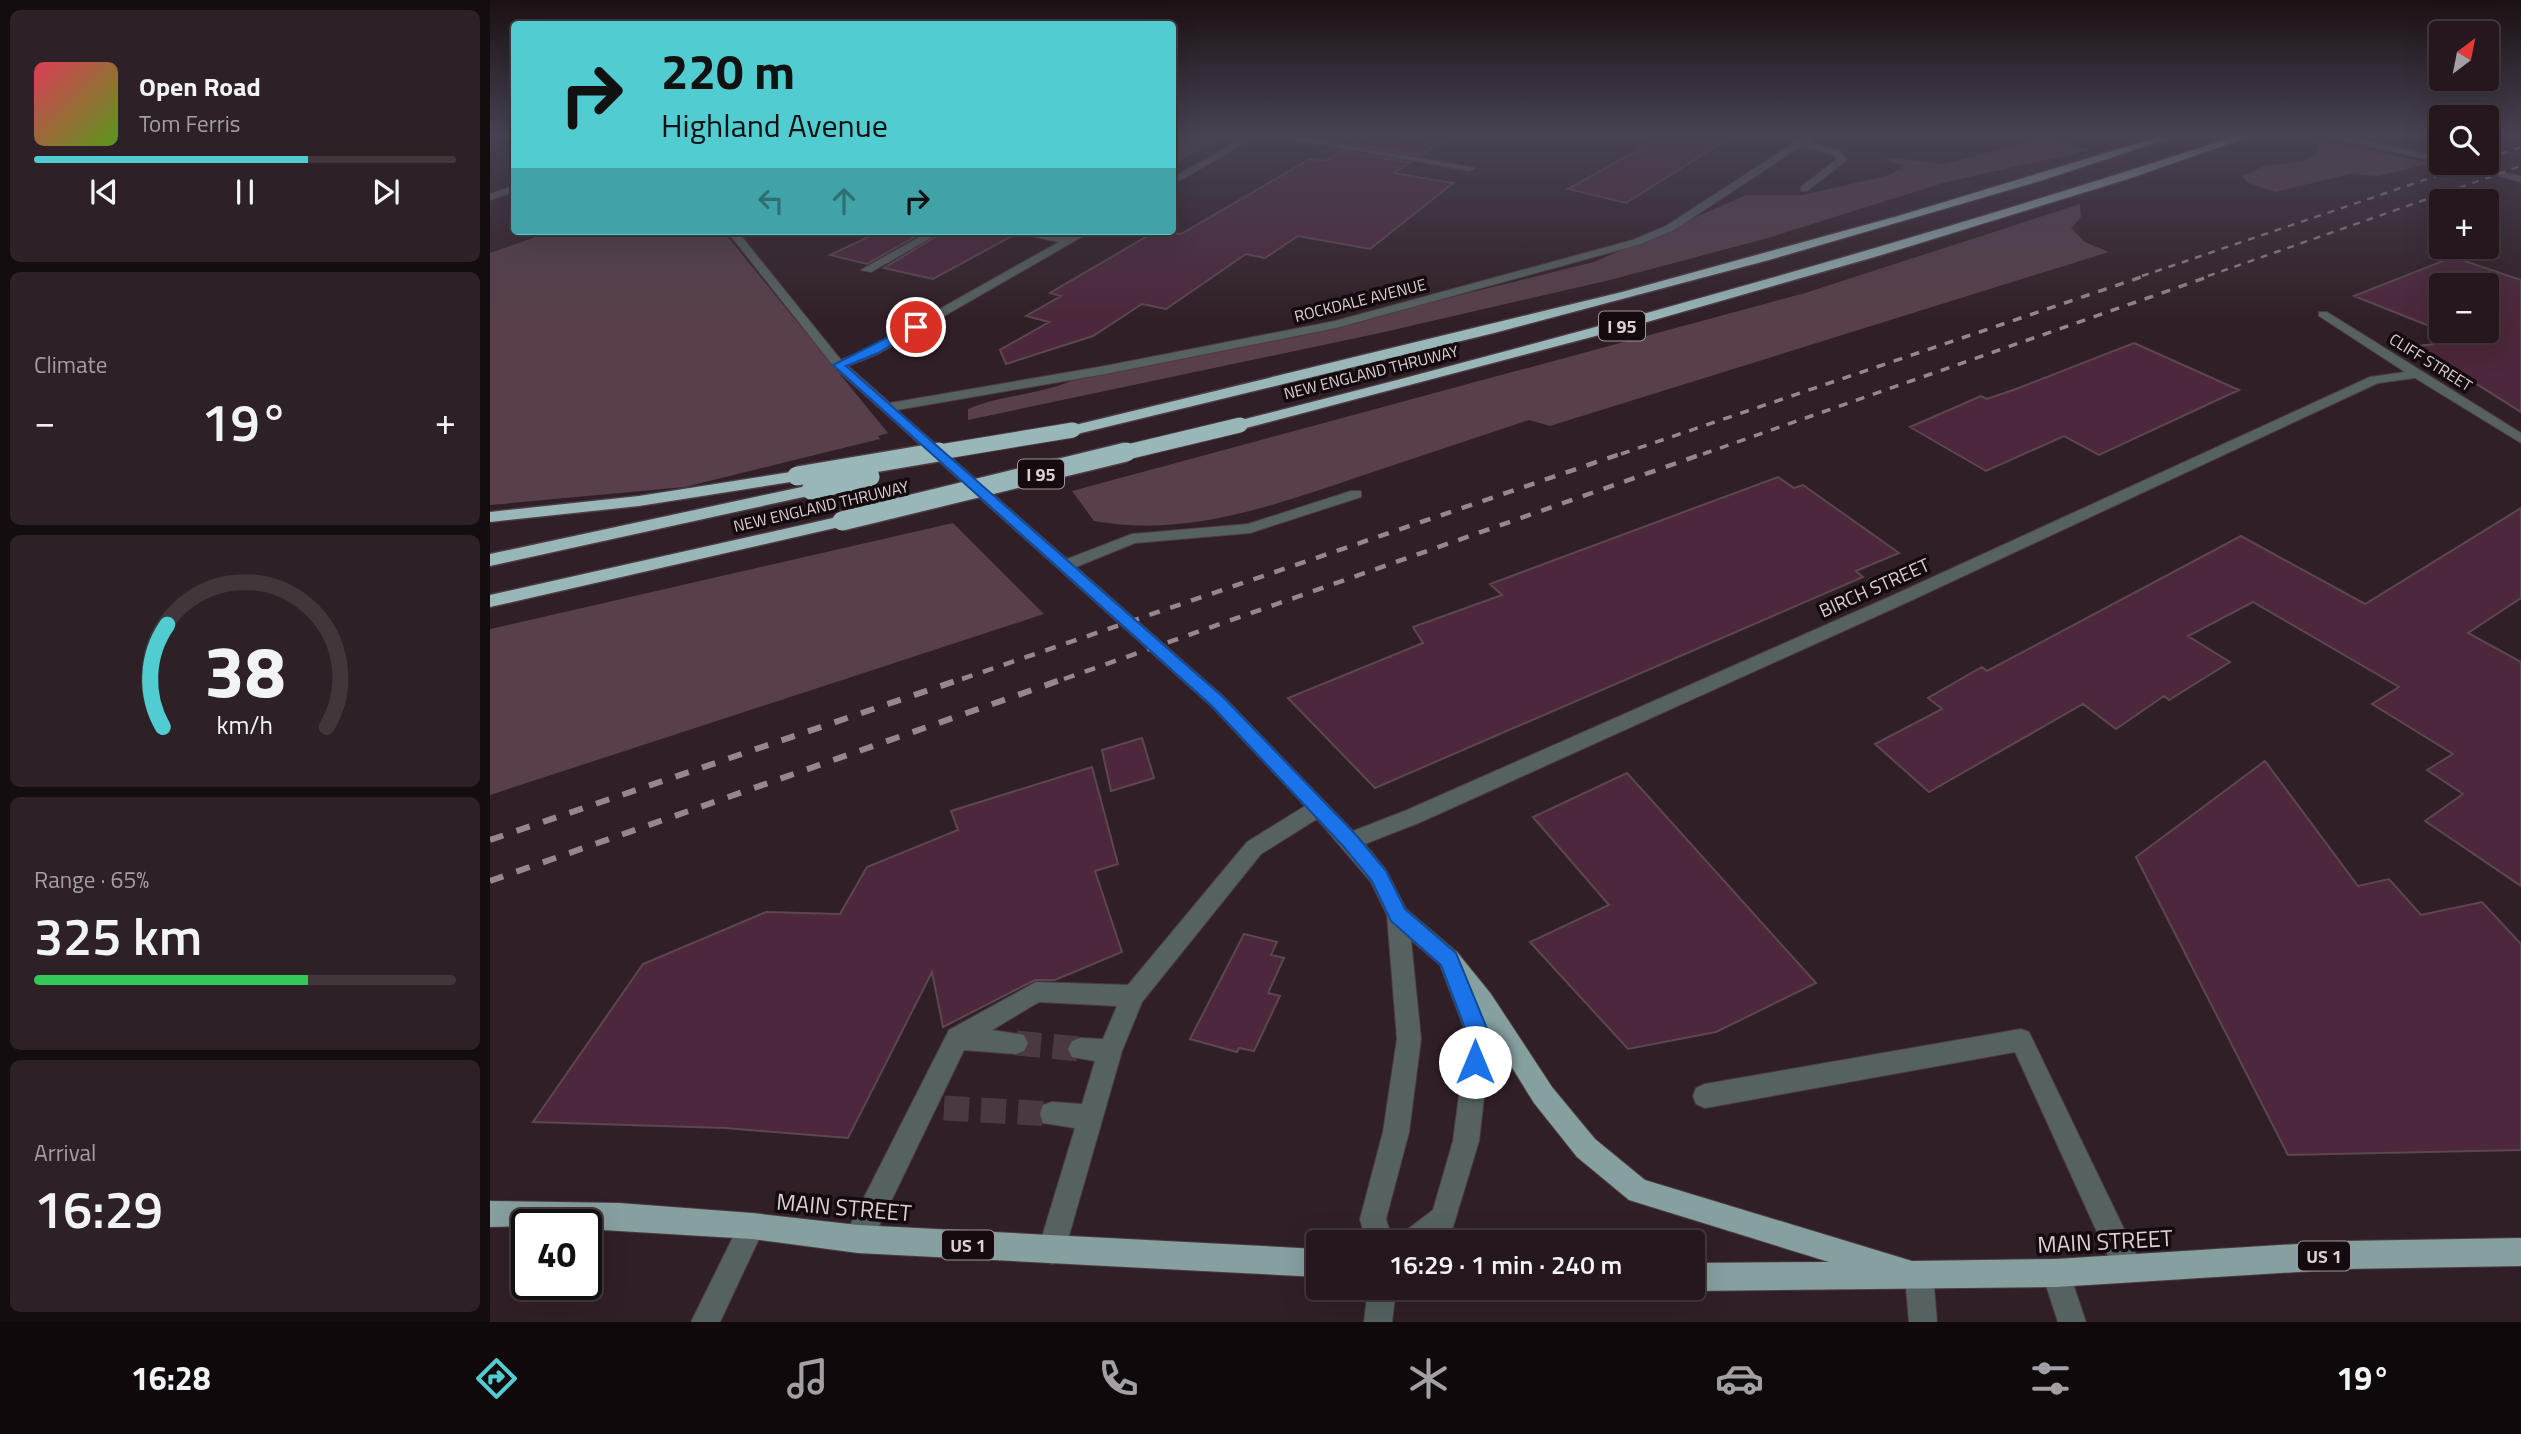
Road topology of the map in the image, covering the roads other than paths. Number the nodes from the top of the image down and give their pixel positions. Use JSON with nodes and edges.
{"nodes":[{"id":1,"x":1718,"y":197,"type":"edge"},
{"id":2,"x":1976,"y":197,"type":"edge"},
{"id":3,"x":2061,"y":197,"type":"edge"},
{"id":4,"x":735,"y":235,"type":"edge"},
{"id":5,"x":931,"y":235,"type":"edge"},
{"id":6,"x":1035,"y":235,"type":"edge"},
{"id":7,"x":1080,"y":235,"type":"edge"},
{"id":8,"x":1070,"y":241,"type":"junction"},
{"id":9,"x":867,"y":270,"type":"dead end"},
{"id":10,"x":2323,"y":314,"type":"dead end"},
{"id":11,"x":839,"y":365,"type":"junction"},
{"id":12,"x":2415,"y":374,"type":"junction"},
{"id":13,"x":885,"y":408,"type":"junction"},
{"id":14,"x":1073,"y":430,"type":"junction"},
{"id":15,"x":2521,"y":439,"type":"edge"},
{"id":16,"x":1356,"y":494,"type":"dead end"},
{"id":17,"x":490,"y":517,"type":"edge"},
{"id":18,"x":490,"y":560,"type":"edge"},
{"id":19,"x":1065,"y":566,"type":"junction"},
{"id":20,"x":490,"y":601,"type":"edge"},
{"id":21,"x":1318,"y":808,"type":"junction"},
{"id":22,"x":1350,"y":841,"type":"junction"},
{"id":23,"x":1398,"y":915,"type":"junction"},
{"id":24,"x":1449,"y":960,"type":"junction"},
{"id":25,"x":1133,"y":996,"type":"junction"},
{"id":26,"x":957,"y":1038,"type":"junction"},
{"id":27,"x":1016,"y":1043,"type":"tunnel mouth"},
{"id":28,"x":1080,"y":1049,"type":"tunnel mouth"},
{"id":29,"x":1110,"y":1051,"type":"junction"},
{"id":30,"x":1705,"y":1096,"type":"dead end"},
{"id":31,"x":1052,"y":1114,"type":"tunnel mouth"},
{"id":32,"x":1091,"y":1116,"type":"junction"},
{"id":33,"x":490,"y":1213,"type":"edge"},
{"id":34,"x":752,"y":1226,"type":"junction"},
{"id":35,"x":1376,"y":1230,"type":"edge"},
{"id":36,"x":1429,"y":1230,"type":"edge"},
{"id":37,"x":858,"y":1239,"type":"junction"},
{"id":38,"x":1052,"y":1250,"type":"junction"},
{"id":39,"x":2521,"y":1252,"type":"edge"},
{"id":40,"x":1306,"y":1262,"type":"edge"},
{"id":41,"x":2128,"y":1268,"type":"junction"},
{"id":42,"x":2056,"y":1273,"type":"junction"},
{"id":43,"x":1919,"y":1275,"type":"junction"},
{"id":44,"x":1705,"y":1278,"type":"edge"},
{"id":45,"x":1381,"y":1300,"type":"edge"},
{"id":46,"x":705,"y":1322,"type":"edge"},
{"id":47,"x":1378,"y":1322,"type":"edge"},
{"id":48,"x":1923,"y":1322,"type":"edge"},
{"id":49,"x":2072,"y":1322,"type":"edge"}],
"edges":[{"from":1,"to":13,"type":"street","name":"ROCKDALE AVENUE"},
{"from":2,"to":14,"type":"highway","name":"NEW ENGLAND THRUWAY","number":"I 95"},
{"from":3,"to":20,"type":"highway","name":"NEW ENGLAND THRUWAY","number":"I 95","bridge":true},
{"from":4,"to":11,"type":"street"},
{"from":5,"to":9,"type":"street"},
{"from":6,"to":8,"type":"street"},
{"from":7,"to":8,"type":"street"},
{"from":8,"to":11,"type":"street"},
{"from":10,"to":12,"type":"street","name":"CLIFF STREET"},
{"from":11,"to":13,"type":"street"},
{"from":12,"to":15,"type":"street","name":"CLIFF STREET"},
{"from":12,"to":22,"type":"street","name":"BIRCH STREET"},
{"from":13,"to":19,"type":"street"},
{"from":14,"to":17,"type":"highway","bridge":true},
{"from":14,"to":18,"type":"highway","name":"NEW ENGLAND THRUWAY","number":"I 95","bridge":true},
{"from":16,"to":19,"type":"street"},
{"from":19,"to":21,"type":"street"},
{"from":21,"to":22,"type":"street"},
{"from":21,"to":25,"type":"street"},
{"from":22,"to":23,"type":"street"},
{"from":23,"to":24,"type":"street"},
{"from":23,"to":35,"type":"street"},
{"from":24,"to":36,"type":"street"},
{"from":24,"to":43,"type":"main road"},
{"from":25,"to":26,"type":"street"},
{"from":25,"to":29,"type":"street"},
{"from":26,"to":27,"type":"street"},
{"from":26,"to":37,"type":"street"},
{"from":28,"to":29,"type":"street"},
{"from":29,"to":32,"type":"street"},
{"from":30,"to":41,"type":"street"},
{"from":31,"to":32,"type":"street"},
{"from":32,"to":38,"type":"street"},
{"from":33,"to":34,"type":"main road","name":"MAIN STREET","number":"US 1"},
{"from":34,"to":37,"type":"main road","name":"MAIN STREET","number":"US 1"},
{"from":34,"to":46,"type":"street"},
{"from":37,"to":38,"type":"main road","name":"MAIN STREET","number":"US 1"},
{"from":38,"to":40,"type":"main road","name":"MAIN STREET","number":"US 1"},
{"from":39,"to":41,"type":"main road","name":"MAIN STREET","number":"US 1"},
{"from":41,"to":42,"type":"main road","name":"MAIN STREET","number":"US 1"},
{"from":42,"to":43,"type":"main road","name":"MAIN STREET","number":"US 1"},
{"from":42,"to":49,"type":"street"},
{"from":43,"to":44,"type":"main road","name":"MAIN STREET","number":"US 1"},
{"from":43,"to":48,"type":"street"},
{"from":45,"to":47,"type":"street"}]}
